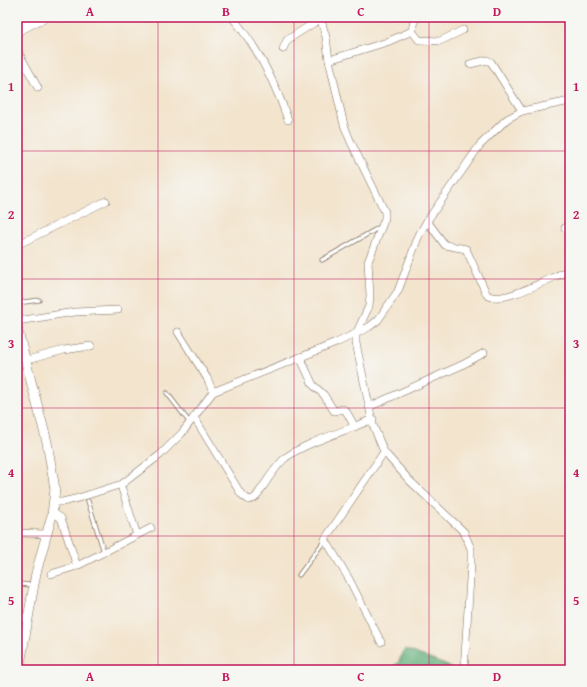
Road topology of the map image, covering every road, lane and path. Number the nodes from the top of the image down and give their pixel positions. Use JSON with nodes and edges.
{"nodes":[{"id":1,"x":42,"y":17,"type":"edge"},
{"id":2,"x":232,"y":17,"type":"edge"},
{"id":3,"x":420,"y":17,"type":"edge"},
{"id":4,"x":567,"y":17,"type":"edge"},
{"id":5,"x":320,"y":18,"type":"edge"},
{"id":6,"x":570,"y":18,"type":"edge"},
{"id":7,"x":17,"y":30,"type":"edge"},
{"id":8,"x":463,"y":30,"type":"dead end"},
{"id":9,"x":412,"y":31,"type":"junction"},
{"id":10,"x":283,"y":49,"type":"dead end"},
{"id":11,"x":17,"y":50,"type":"edge"},
{"id":12,"x":329,"y":60,"type":"junction"},
{"id":13,"x":470,"y":64,"type":"dead end"},
{"id":14,"x":38,"y":88,"type":"dead end"},
{"id":15,"x":570,"y":101,"type":"edge"},
{"id":16,"x":522,"y":111,"type":"junction"},
{"id":17,"x":288,"y":120,"type":"dead end"},
{"id":18,"x":106,"y":201,"type":"dead end"},
{"id":19,"x":427,"y":221,"type":"junction"},
{"id":20,"x":381,"y":227,"type":"junction"},
{"id":21,"x":17,"y":245,"type":"edge"},
{"id":22,"x":322,"y":260,"type":"dead end"},
{"id":23,"x":570,"y":270,"type":"edge"},
{"id":24,"x":40,"y":300,"type":"dead end"},
{"id":25,"x":17,"y":303,"type":"edge"},
{"id":26,"x":118,"y":310,"type":"dead end"},
{"id":27,"x":17,"y":321,"type":"edge"},
{"id":28,"x":17,"y":328,"type":"edge"},
{"id":29,"x":178,"y":332,"type":"dead end"},
{"id":30,"x":356,"y":334,"type":"junction"},
{"id":31,"x":91,"y":346,"type":"dead end"},
{"id":32,"x":484,"y":353,"type":"dead end"},
{"id":33,"x":300,"y":357,"type":"junction"},
{"id":34,"x":27,"y":360,"type":"junction"},
{"id":35,"x":213,"y":392,"type":"junction"},
{"id":36,"x":167,"y":393,"type":"dead end"},
{"id":37,"x":370,"y":406,"type":"junction"},
{"id":38,"x":373,"y":419,"type":"junction"},
{"id":39,"x":192,"y":420,"type":"junction"},
{"id":40,"x":355,"y":427,"type":"junction"},
{"id":41,"x":384,"y":452,"type":"junction"},
{"id":42,"x":122,"y":489,"type":"dead end"},
{"id":43,"x":88,"y":501,"type":"dead end"},
{"id":44,"x":54,"y":502,"type":"junction"},
{"id":45,"x":52,"y":512,"type":"junction"},
{"id":46,"x":151,"y":528,"type":"dead end"},
{"id":47,"x":17,"y":534,"type":"edge"},
{"id":48,"x":47,"y":534,"type":"junction"},
{"id":49,"x":137,"y":535,"type":"junction"},
{"id":50,"x":326,"y":539,"type":"junction"},
{"id":51,"x":104,"y":553,"type":"junction"},
{"id":52,"x":77,"y":566,"type":"junction"},
{"id":53,"x":51,"y":574,"type":"dead end"},
{"id":54,"x":299,"y":575,"type":"dead end"},
{"id":55,"x":17,"y":584,"type":"edge"},
{"id":56,"x":34,"y":585,"type":"junction"},
{"id":57,"x":17,"y":617,"type":"edge"},
{"id":58,"x":28,"y":617,"type":"junction"},
{"id":59,"x":381,"y":642,"type":"dead end"},
{"id":60,"x":20,"y":670,"type":"edge"},
{"id":61,"x":464,"y":670,"type":"edge"}],
"edges":[{"from":1,"to":7,"type":"main road"},
{"from":2,"to":17,"type":"street"},
{"from":3,"to":9,"type":"street"},
{"from":4,"to":6,"type":"street"},
{"from":5,"to":10,"type":"street"},
{"from":5,"to":12,"type":"street"},
{"from":8,"to":9,"type":"street"},
{"from":9,"to":12,"type":"street"},
{"from":11,"to":14,"type":"street"},
{"from":12,"to":20,"type":"street"},
{"from":13,"to":16,"type":"street"},
{"from":15,"to":16,"type":"street"},
{"from":16,"to":19,"type":"street"},
{"from":18,"to":21,"type":"street"},
{"from":19,"to":23,"type":"street"},
{"from":19,"to":30,"type":"street"},
{"from":20,"to":22,"type":"lane"},
{"from":20,"to":30,"type":"street"},
{"from":24,"to":25,"type":"lane"},
{"from":26,"to":27,"type":"street"},
{"from":28,"to":34,"type":"street"},
{"from":29,"to":35,"type":"street"},
{"from":30,"to":33,"type":"street"},
{"from":30,"to":37,"type":"street"},
{"from":31,"to":34,"type":"street"},
{"from":32,"to":37,"type":"street"},
{"from":33,"to":35,"type":"street"},
{"from":33,"to":40,"type":"street"},
{"from":34,"to":44,"type":"street"},
{"from":35,"to":39,"type":"street"},
{"from":36,"to":39,"type":"lane"},
{"from":37,"to":38,"type":"street"},
{"from":38,"to":40,"type":"street"},
{"from":38,"to":41,"type":"street"},
{"from":39,"to":40,"type":"street"},
{"from":39,"to":44,"type":"street"},
{"from":41,"to":50,"type":"street"},
{"from":41,"to":61,"type":"street"},
{"from":42,"to":49,"type":"street"},
{"from":43,"to":51,"type":"lane"},
{"from":44,"to":45,"type":"street"},
{"from":45,"to":48,"type":"street"},
{"from":45,"to":52,"type":"street"},
{"from":46,"to":49,"type":"street"},
{"from":47,"to":48,"type":"street"},
{"from":48,"to":56,"type":"street"},
{"from":49,"to":51,"type":"street"},
{"from":50,"to":54,"type":"lane"},
{"from":50,"to":59,"type":"street"},
{"from":51,"to":52,"type":"street"},
{"from":52,"to":53,"type":"street"},
{"from":55,"to":56,"type":"lane"},
{"from":56,"to":58,"type":"street"},
{"from":57,"to":58,"type":"street"},
{"from":58,"to":60,"type":"street"}]}
